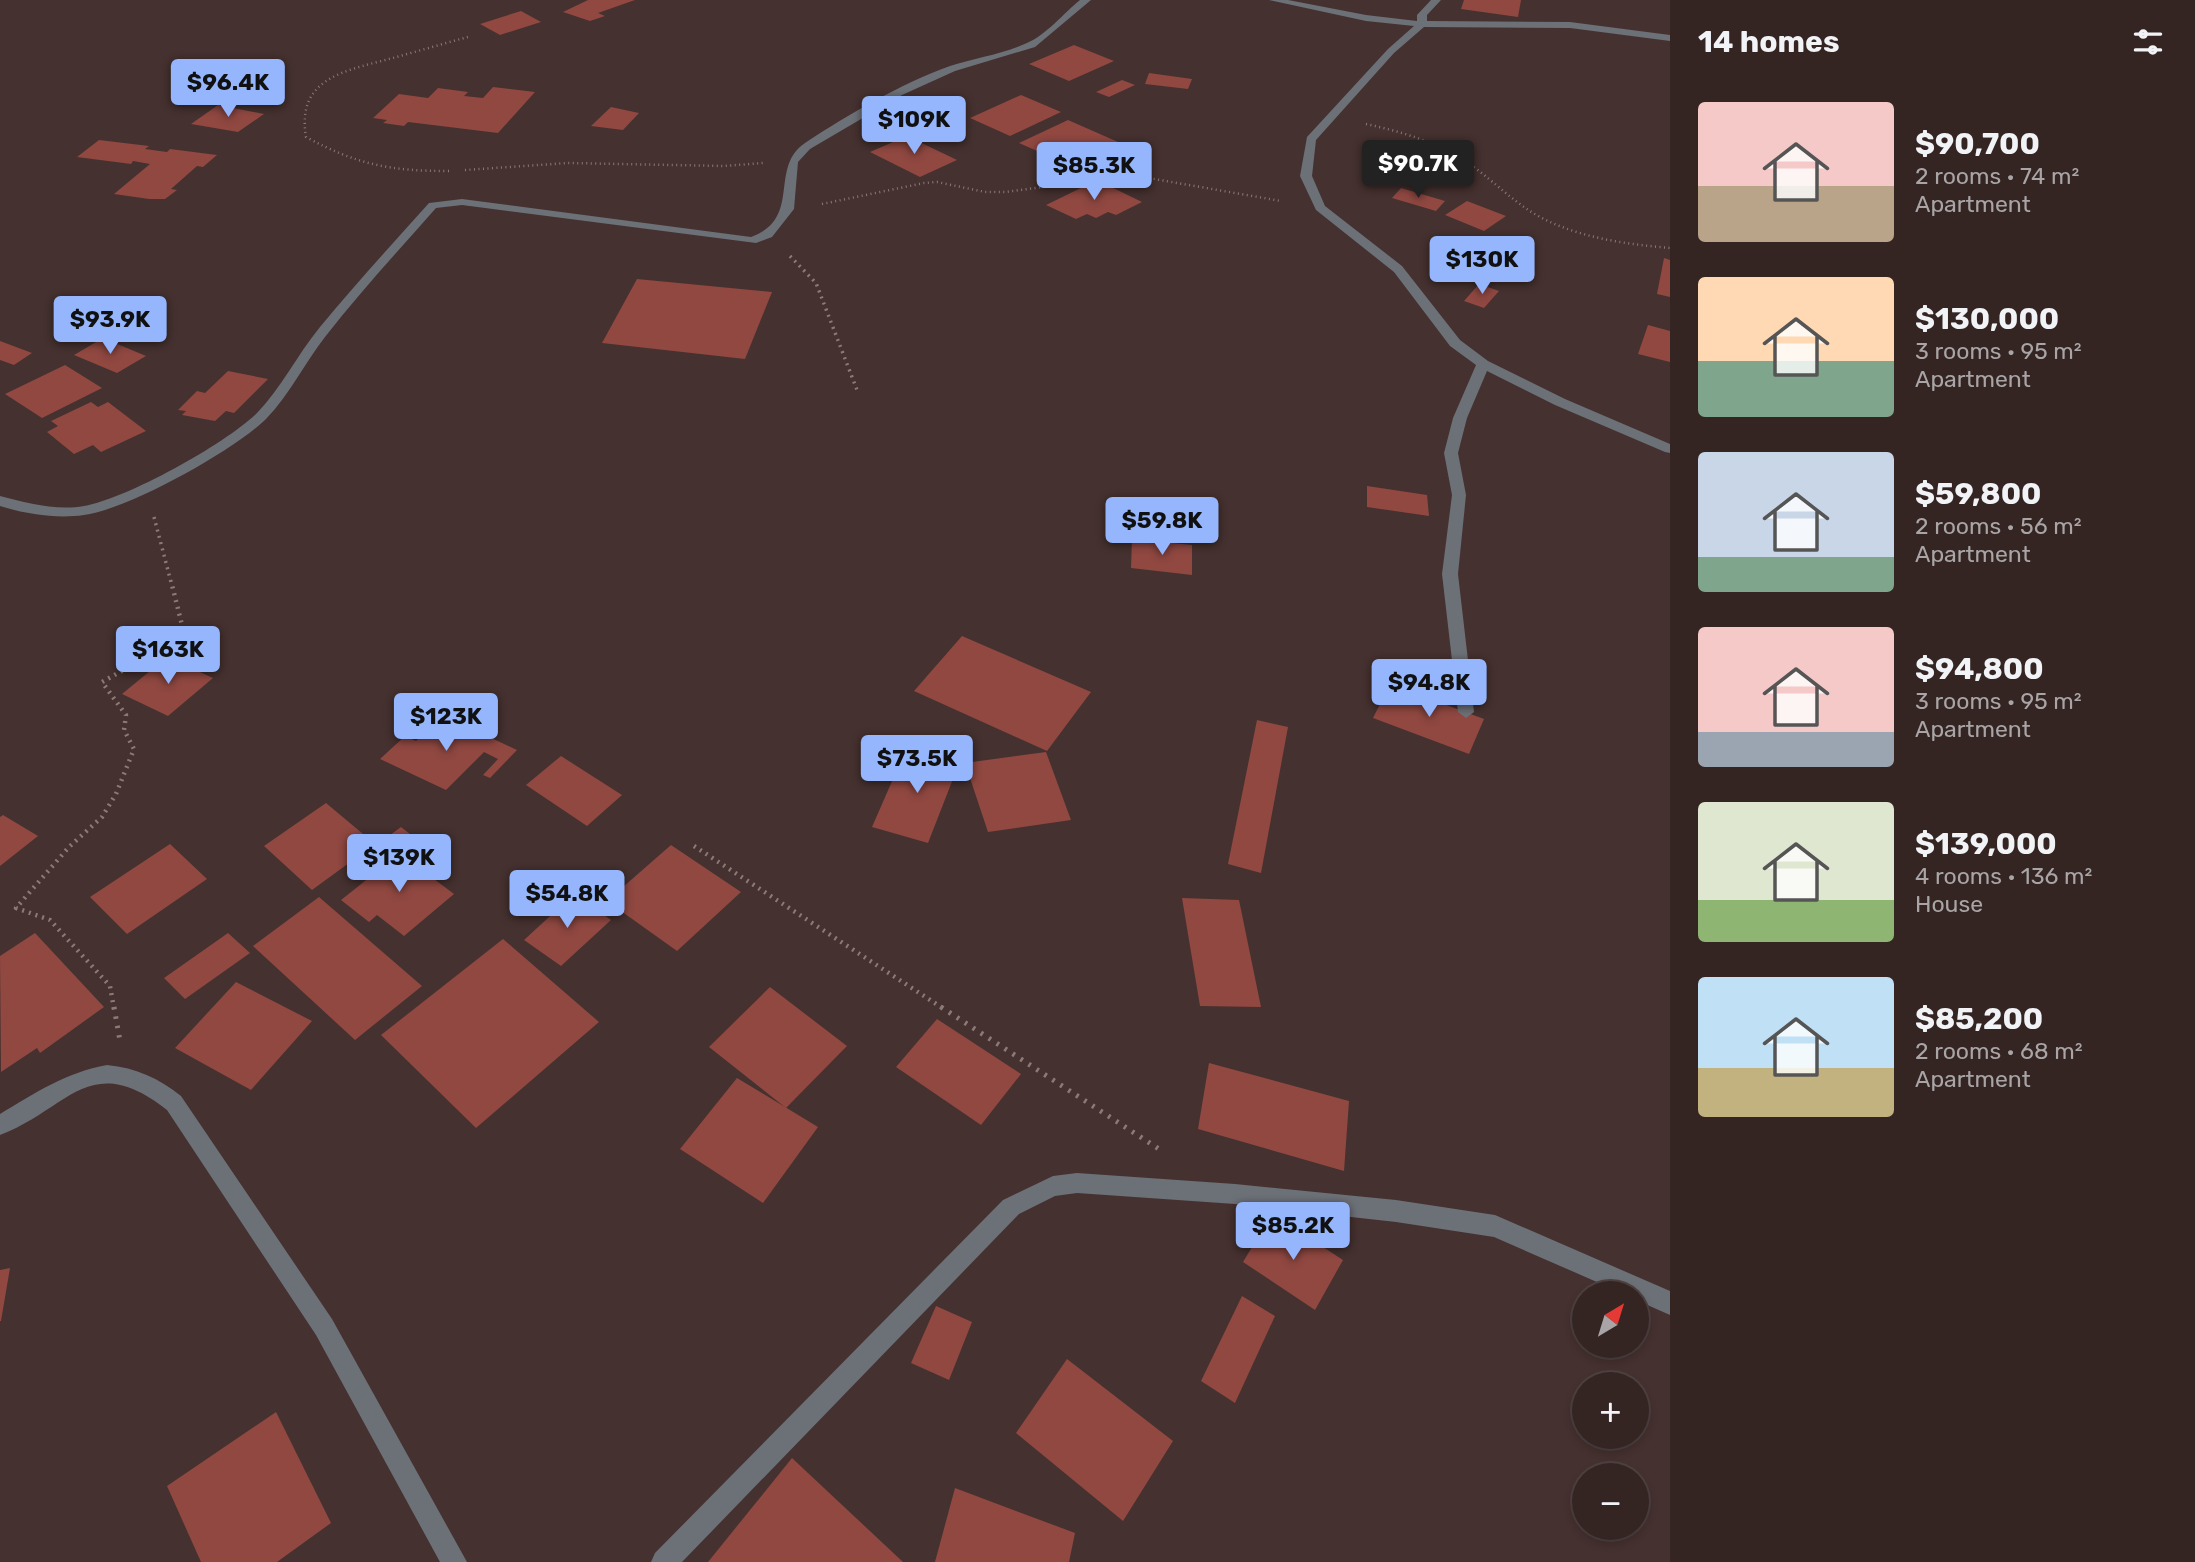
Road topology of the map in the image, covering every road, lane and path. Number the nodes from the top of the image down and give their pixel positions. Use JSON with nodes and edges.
{"nodes":[{"id":1,"x":1086,"y":0,"type":"edge"},
{"id":2,"x":1274,"y":0,"type":"edge"},
{"id":3,"x":1436,"y":0,"type":"edge"},
{"id":4,"x":1422,"y":24,"type":"junction"},
{"id":5,"x":468,"y":37,"type":"dead end"},
{"id":6,"x":1670,"y":38,"type":"edge"},
{"id":7,"x":1331,"y":117,"type":"junction"},
{"id":8,"x":793,"y":161,"type":"junction"},
{"id":9,"x":1320,"y":208,"type":"junction"},
{"id":10,"x":789,"y":209,"type":"junction"},
{"id":11,"x":768,"y":235,"type":"junction"},
{"id":12,"x":1670,"y":248,"type":"edge"},
{"id":13,"x":1483,"y":364,"type":"junction"},
{"id":14,"x":858,"y":390,"type":"dead end"},
{"id":15,"x":1670,"y":449,"type":"edge"},
{"id":16,"x":146,"y":487,"type":"junction"},
{"id":17,"x":0,"y":501,"type":"edge"},
{"id":18,"x":1466,"y":712,"type":"dead end"},
{"id":19,"x":694,"y":846,"type":"dead end"},
{"id":20,"x":125,"y":1073,"type":"junction"},
{"id":21,"x":0,"y":1125,"type":"edge"},
{"id":22,"x":1165,"y":1153,"type":"dead end"},
{"id":23,"x":1670,"y":1303,"type":"edge"},
{"id":24,"x":454,"y":1562,"type":"edge"},
{"id":25,"x":664,"y":1562,"type":"edge"}],
"edges":[{"from":1,"to":8,"type":"street"},
{"from":2,"to":4,"type":"street"},
{"from":3,"to":4,"type":"street"},
{"from":4,"to":6,"type":"street"},
{"from":4,"to":7,"type":"street"},
{"from":5,"to":8,"type":"path"},
{"from":7,"to":9,"type":"street"},
{"from":7,"to":12,"type":"path"},
{"from":8,"to":10,"type":"street"},
{"from":9,"to":10,"type":"path"},
{"from":9,"to":13,"type":"street"},
{"from":10,"to":11,"type":"street"},
{"from":11,"to":14,"type":"path"},
{"from":11,"to":16,"type":"street"},
{"from":13,"to":15,"type":"street"},
{"from":13,"to":18,"type":"street"},
{"from":16,"to":17,"type":"street"},
{"from":16,"to":20,"type":"path"},
{"from":19,"to":22,"type":"path"},
{"from":20,"to":21,"type":"street"},
{"from":20,"to":24,"type":"street"},
{"from":23,"to":25,"type":"street"}]}
